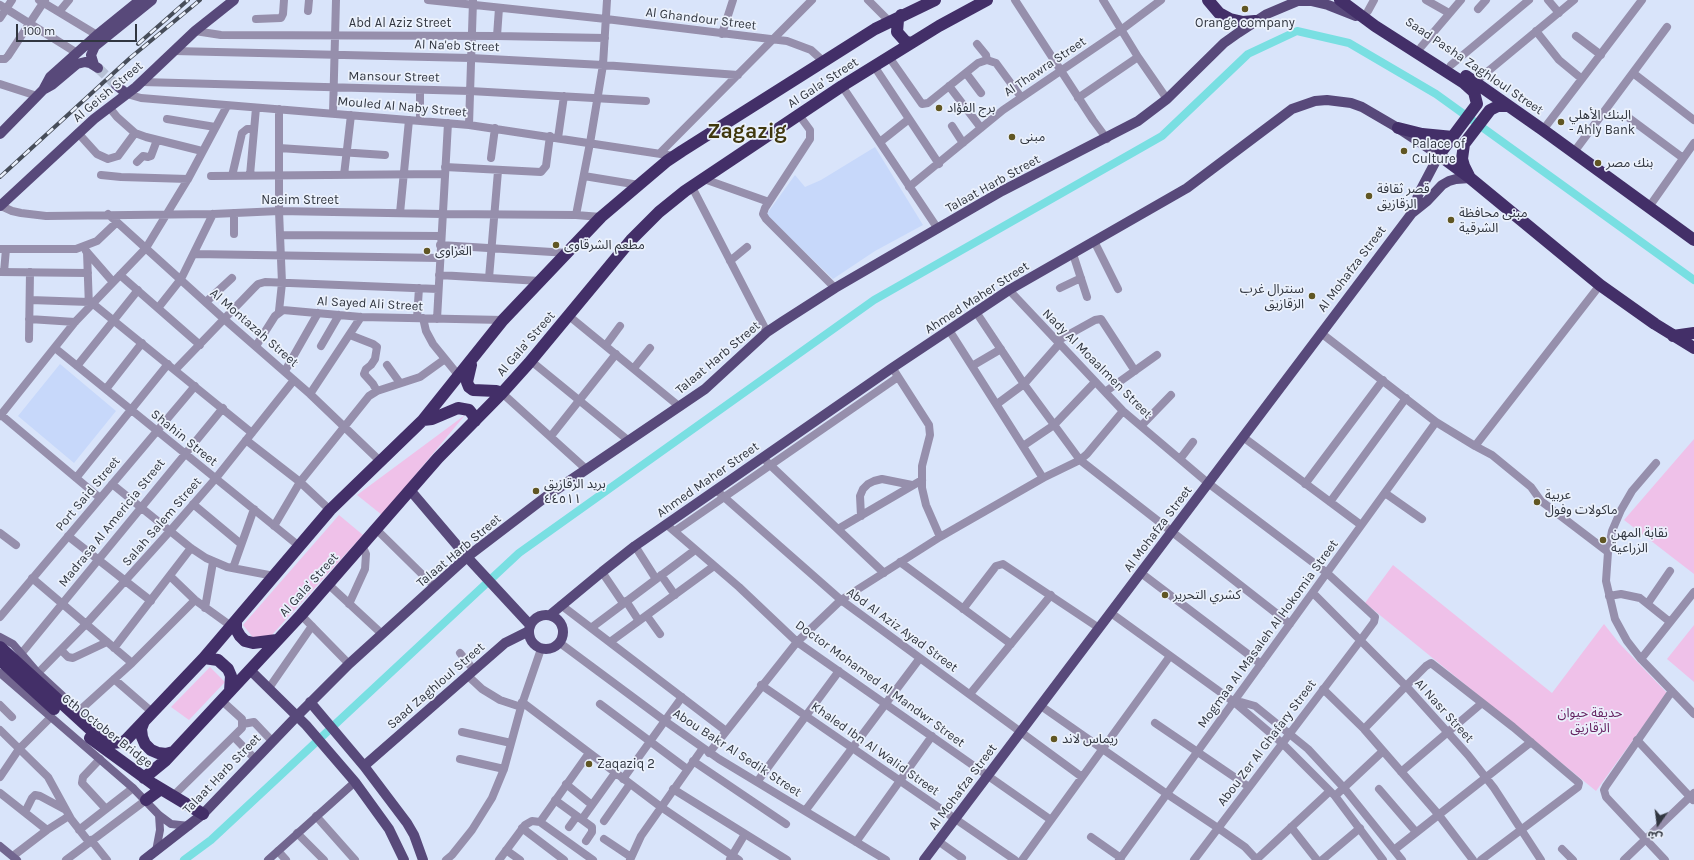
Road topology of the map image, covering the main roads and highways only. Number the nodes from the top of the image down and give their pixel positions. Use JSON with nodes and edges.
{"nodes":[{"id":1,"x":140,"y":0,"type":"edge"},
{"id":2,"x":152,"y":0,"type":"edge"},
{"id":3,"x":234,"y":0,"type":"edge"},
{"id":4,"x":935,"y":0,"type":"edge"},
{"id":5,"x":987,"y":0,"type":"edge"},
{"id":6,"x":1210,"y":0,"type":"edge"},
{"id":7,"x":1298,"y":0,"type":"edge"},
{"id":8,"x":1340,"y":0,"type":"edge"},
{"id":9,"x":1355,"y":0,"type":"edge"},
{"id":10,"x":901,"y":15,"type":"junction"},
{"id":11,"x":1255,"y":21,"type":"junction"},
{"id":12,"x":1375,"y":26,"type":"junction"},
{"id":13,"x":875,"y":29,"type":"junction"},
{"id":14,"x":910,"y":43,"type":"junction"},
{"id":15,"x":893,"y":54,"type":"junction"},
{"id":16,"x":1470,"y":82,"type":"junction"},
{"id":17,"x":116,"y":85,"type":"tunnel mouth"},
{"id":18,"x":40,"y":93,"type":"junction"},
{"id":19,"x":127,"y":94,"type":"junction"},
{"id":20,"x":1477,"y":103,"type":"junction"},
{"id":21,"x":1508,"y":106,"type":"junction"},
{"id":22,"x":1492,"y":108,"type":"junction"},
{"id":23,"x":4,"y":124,"type":"edge"},
{"id":24,"x":1398,"y":128,"type":"junction"},
{"id":25,"x":0,"y":134,"type":"edge"},
{"id":26,"x":1453,"y":137,"type":"junction"},
{"id":27,"x":1439,"y":155,"type":"junction"},
{"id":28,"x":1470,"y":178,"type":"junction"},
{"id":29,"x":0,"y":206,"type":"edge"},
{"id":30,"x":1412,"y":212,"type":"junction"},
{"id":31,"x":1694,"y":240,"type":"edge"},
{"id":32,"x":1694,"y":333,"type":"edge"},
{"id":33,"x":1673,"y":336,"type":"junction"},
{"id":34,"x":1694,"y":348,"type":"edge"},
{"id":35,"x":467,"y":358,"type":"junction"},
{"id":36,"x":502,"y":393,"type":"junction"},
{"id":37,"x":423,"y":420,"type":"junction"},
{"id":38,"x":475,"y":421,"type":"junction"},
{"id":39,"x":410,"y":490,"type":"junction"},
{"id":40,"x":467,"y":557,"type":"junction"},
{"id":41,"x":550,"y":615,"type":"junction"},
{"id":42,"x":234,"y":624,"type":"junction"},
{"id":43,"x":530,"y":628,"type":"junction"},
{"id":44,"x":277,"y":640,"type":"junction"},
{"id":45,"x":0,"y":647,"type":"edge"},
{"id":46,"x":204,"y":658,"type":"junction"},
{"id":47,"x":0,"y":660,"type":"edge"},
{"id":48,"x":250,"y":670,"type":"junction"},
{"id":49,"x":230,"y":690,"type":"junction"},
{"id":50,"x":52,"y":701,"type":"junction"},
{"id":51,"x":310,"y":702,"type":"junction"},
{"id":52,"x":297,"y":716,"type":"junction"},
{"id":53,"x":144,"y":721,"type":"junction"},
{"id":54,"x":173,"y":752,"type":"junction"},
{"id":55,"x":364,"y":766,"type":"junction"},
{"id":56,"x":144,"y":778,"type":"junction"},
{"id":57,"x":161,"y":789,"type":"junction"},
{"id":58,"x":146,"y":800,"type":"road end"},
{"id":59,"x":203,"y":814,"type":"junction"},
{"id":60,"x":419,"y":849,"type":"junction"},
{"id":61,"x":402,"y":858,"type":"edge"},
{"id":62,"x":144,"y":860,"type":"edge"},
{"id":63,"x":423,"y":860,"type":"edge"},
{"id":64,"x":924,"y":860,"type":"edge"}],
"edges":[{"from":1,"to":18,"type":"main road"},
{"from":2,"to":18,"type":"main road"},
{"from":3,"to":19,"type":"main road","name":"Al Geish Street"},
{"from":4,"to":10,"type":"highway","name":"Al Gala' Street"},
{"from":5,"to":14,"type":"highway","name":"Al Gala' Street"},
{"from":6,"to":11,"type":"highway"},
{"from":7,"to":11,"type":"main road","name":"Talaat Harb Street"},
{"from":7,"to":12,"type":"main road","name":"Talaat Harb Street"},
{"from":8,"to":12,"type":"highway","name":"Saad Pasha Zaghloul Street"},
{"from":9,"to":16,"type":"highway","name":"Saad Pasha Zaghloul Street"},
{"from":10,"to":13,"type":"highway","name":"Al Gala' Street"},
{"from":10,"to":14,"type":"highway"},
{"from":11,"to":40,"type":"main road","name":"Talaat Harb Street"},
{"from":12,"to":16,"type":"highway","name":"Saad Pasha Zaghloul Street"},
{"from":13,"to":15,"type":"highway"},
{"from":13,"to":35,"type":"highway","name":"Al Gala' Street"},
{"from":14,"to":15,"type":"highway","name":"Al Gala' Street"},
{"from":15,"to":36,"type":"highway","name":"Al Gala' Street"},
{"from":16,"to":20,"type":"highway"},
{"from":16,"to":21,"type":"highway","name":"Saad Pasha Zaghloul Street"},
{"from":17,"to":19,"type":"main road"},
{"from":18,"to":23,"type":"main road"},
{"from":19,"to":29,"type":"main road","name":"Al Geish Street"},
{"from":20,"to":22,"type":"highway"},
{"from":20,"to":26,"type":"highway"},
{"from":21,"to":22,"type":"highway"},
{"from":21,"to":31,"type":"highway","name":"Saad Pasha Zaghloul Street"},
{"from":22,"to":28,"type":"highway"},
{"from":23,"to":25,"type":"main road"},
{"from":24,"to":26,"type":"highway"},
{"from":24,"to":27,"type":"main road","name":"Ahmed Maher Street"},
{"from":24,"to":41,"type":"main road","name":"Ahmed Maher Street"},
{"from":26,"to":27,"type":"highway"},
{"from":27,"to":28,"type":"highway"},
{"from":27,"to":30,"type":"main road","name":"Al Mohafza Street"},
{"from":28,"to":30,"type":"main road","name":"Al Mohafza Street"},
{"from":28,"to":33,"type":"highway"},
{"from":30,"to":64,"type":"main road","name":"Al Mohafza Street"},
{"from":32,"to":33,"type":"highway"},
{"from":33,"to":34,"type":"highway"},
{"from":35,"to":36,"type":"highway"},
{"from":35,"to":37,"type":"highway","name":"Al Gala' Street"},
{"from":36,"to":38,"type":"highway","name":"Al Gala' Street"},
{"from":37,"to":38,"type":"highway"},
{"from":37,"to":42,"type":"highway","name":"Al Gala' Street"},
{"from":38,"to":39,"type":"highway","name":"Al Gala' Street"},
{"from":39,"to":40,"type":"main road"},
{"from":39,"to":44,"type":"highway","name":"Al Gala' Street"},
{"from":40,"to":43,"type":"main road"},
{"from":40,"to":51,"type":"main road","name":"Talaat Harb Street"},
{"from":41,"to":43,"type":"main road"},
{"from":41,"to":43,"type":"main road"},
{"from":42,"to":44,"type":"highway"},
{"from":42,"to":46,"type":"highway","name":"Al Gala' Street"},
{"from":43,"to":55,"type":"main road","name":"Saad Zaghloul Street"},
{"from":44,"to":48,"type":"highway","name":"Al Gala' Street"},
{"from":45,"to":50,"type":"highway","name":"6th October Bridge"},
{"from":46,"to":49,"type":"highway"},
{"from":46,"to":53,"type":"highway","name":"Al Gala' Street"},
{"from":47,"to":50,"type":"highway","name":"6th October Bridge"},
{"from":48,"to":49,"type":"highway","name":"Al Gala' Street"},
{"from":48,"to":52,"type":"main road"},
{"from":49,"to":54,"type":"highway","name":"Al Gala' Street"},
{"from":50,"to":53,"type":"highway","name":"Al Gala' Street"},
{"from":50,"to":56,"type":"highway","name":"6th October Bridge"},
{"from":51,"to":52,"type":"main road","name":"Talaat Harb Street"},
{"from":51,"to":55,"type":"main road"},
{"from":52,"to":59,"type":"main road","name":"Talaat Harb Street"},
{"from":52,"to":61,"type":"main road"},
{"from":53,"to":54,"type":"highway"},
{"from":54,"to":56,"type":"highway","name":"Al Gala' Street"},
{"from":55,"to":60,"type":"main road"},
{"from":56,"to":57,"type":"highway","name":"6th October Bridge"},
{"from":57,"to":58,"type":"highway"},
{"from":57,"to":59,"type":"highway","name":"6th October Bridge"},
{"from":59,"to":62,"type":"main road","name":"Talaat Harb Street"},
{"from":60,"to":61,"type":"main road"},
{"from":60,"to":63,"type":"main road"}]}
